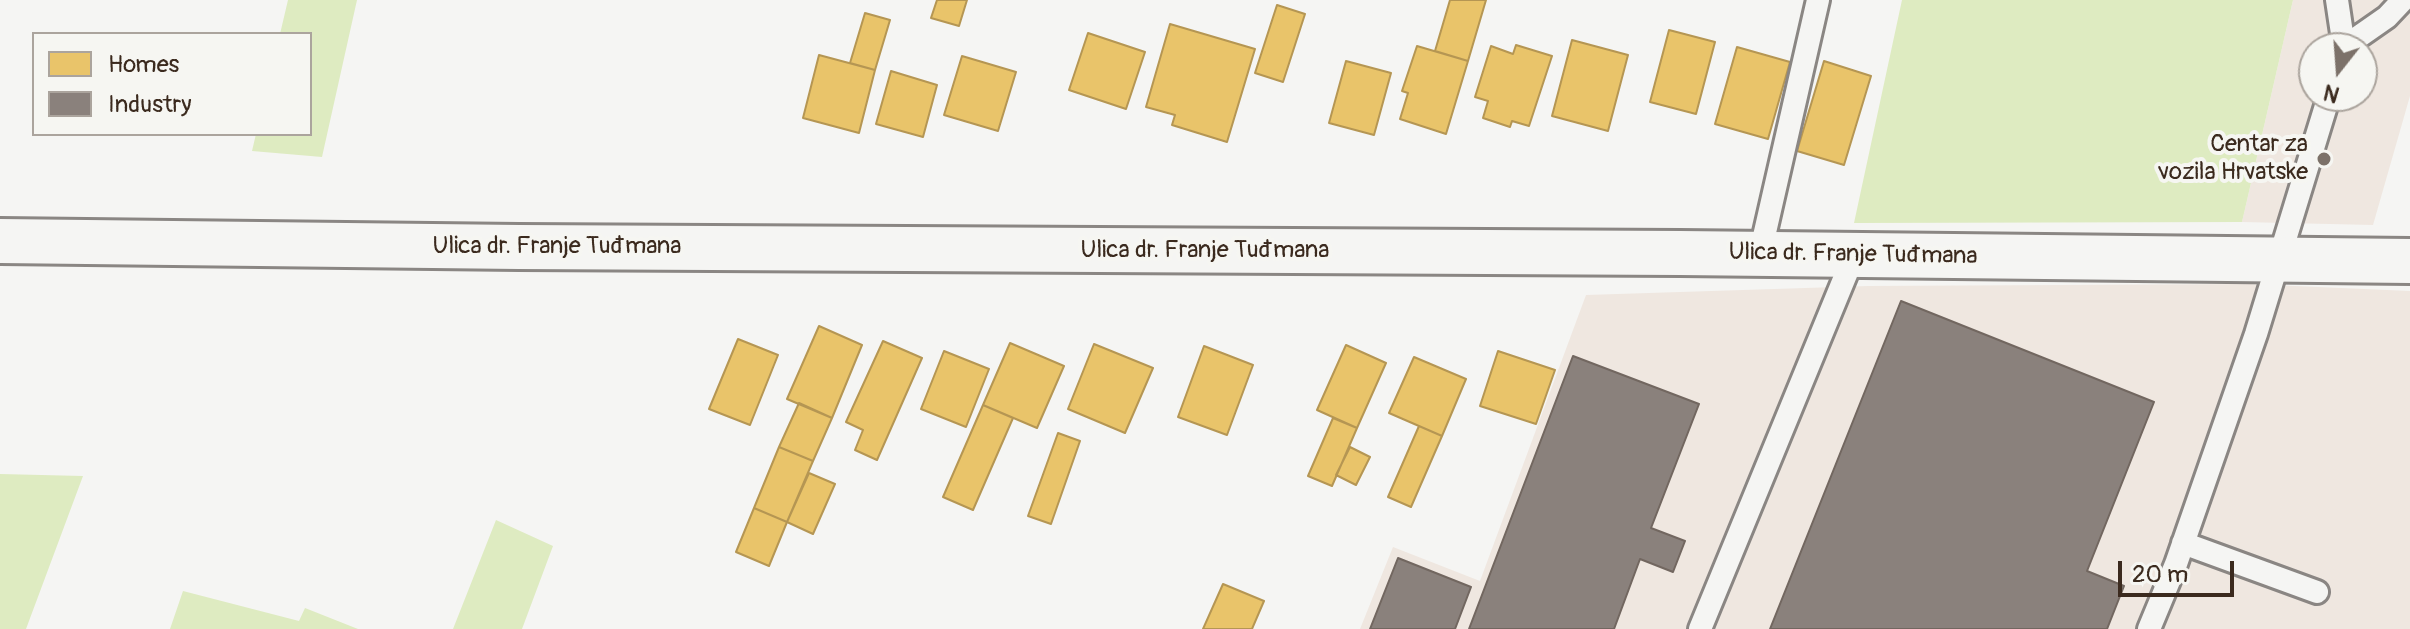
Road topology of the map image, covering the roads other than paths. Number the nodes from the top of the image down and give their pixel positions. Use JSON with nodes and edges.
{"nodes":[{"id":1,"x":1818,"y":0,"type":"edge"},
{"id":2,"x":2337,"y":0,"type":"edge"},
{"id":3,"x":2403,"y":0,"type":"edge"},
{"id":4,"x":2341,"y":32,"type":"edge"},
{"id":5,"x":2365,"y":32,"type":"edge"},
{"id":6,"x":2324,"y":112,"type":"edge"},
{"id":7,"x":0,"y":241,"type":"edge"},
{"id":8,"x":1760,"y":254,"type":"junction"},
{"id":9,"x":1854,"y":255,"type":"junction"},
{"id":10,"x":2279,"y":260,"type":"junction"},
{"id":11,"x":2410,"y":261,"type":"edge"},
{"id":12,"x":2183,"y":543,"type":"junction"},
{"id":13,"x":2317,"y":592,"type":"dead end"},
{"id":14,"x":1700,"y":629,"type":"edge"},
{"id":15,"x":2149,"y":629,"type":"edge"}],
"edges":[{"from":1,"to":8,"type":"lane"},
{"from":2,"to":4,"type":"lane"},
{"from":3,"to":5,"type":"lane"},
{"from":6,"to":10,"type":"lane"},
{"from":7,"to":8,"type":"main road","name":"Ulica dr. Franje Tuđmana"},
{"from":8,"to":9,"type":"main road","name":"Ulica dr. Franje Tuđmana"},
{"from":9,"to":10,"type":"main road","name":"Ulica dr. Franje Tuđmana"},
{"from":9,"to":14,"type":"lane"},
{"from":10,"to":11,"type":"main road","name":"Ulica dr. Franje Tuđmana"},
{"from":10,"to":12,"type":"lane"},
{"from":12,"to":13,"type":"lane"},
{"from":12,"to":15,"type":"lane"}]}
